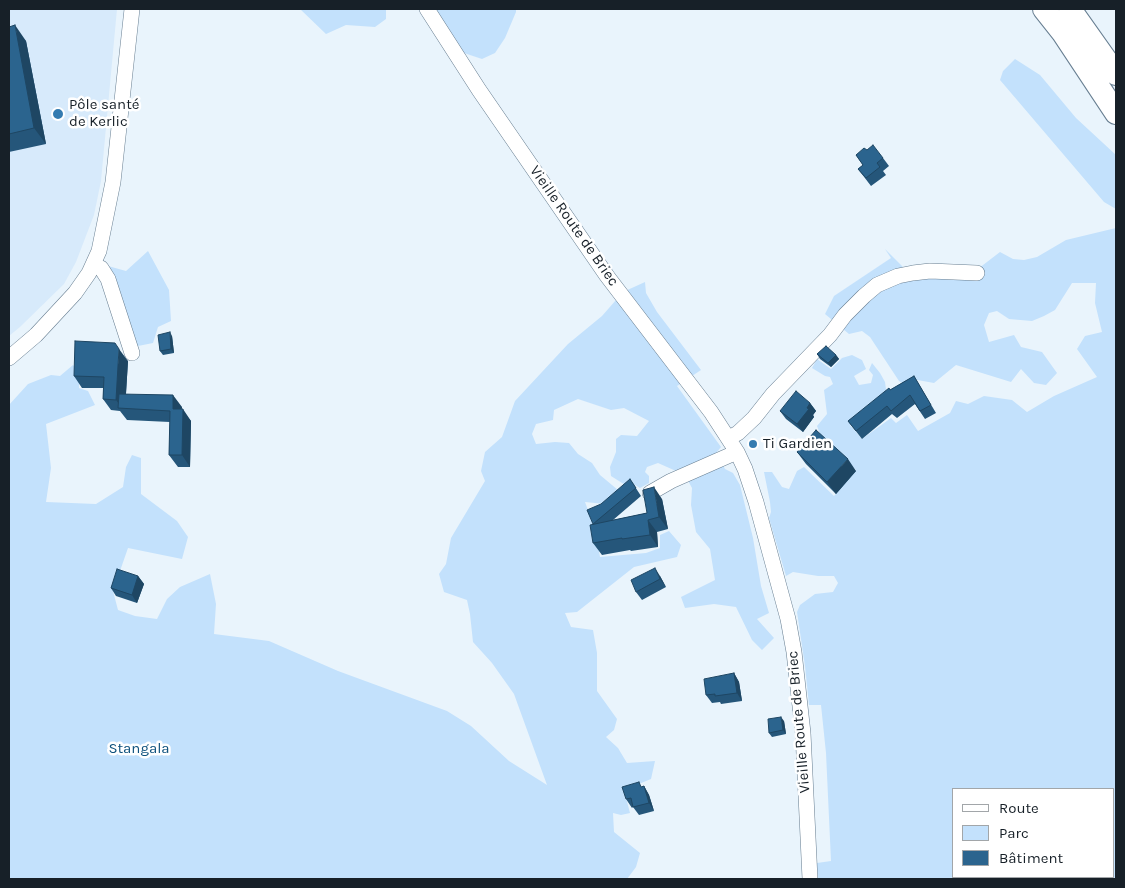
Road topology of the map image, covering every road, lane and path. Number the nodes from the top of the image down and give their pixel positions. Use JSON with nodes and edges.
{"nodes":[{"id":1,"x":132,"y":9,"type":"edge"},
{"id":2,"x":428,"y":9,"type":"edge"},
{"id":3,"x":1044,"y":9,"type":"edge"},
{"id":4,"x":1070,"y":9,"type":"edge"},
{"id":5,"x":1116,"y":74,"type":"edge"},
{"id":6,"x":1116,"y":113,"type":"edge"},
{"id":7,"x":93,"y":266,"type":"junction"},
{"id":8,"x":977,"y":273,"type":"dead end"},
{"id":9,"x":132,"y":353,"type":"dead end"},
{"id":10,"x":9,"y":358,"type":"edge"},
{"id":11,"x":729,"y":438,"type":"junction"},
{"id":12,"x":737,"y":452,"type":"junction"},
{"id":13,"x":650,"y":493,"type":"edge"},
{"id":14,"x":810,"y":879,"type":"edge"}],
"edges":[{"from":1,"to":7,"type":"street"},
{"from":2,"to":11,"type":"street","name":"Vieille Route de Briec"},
{"from":3,"to":6,"type":"highway"},
{"from":4,"to":5,"type":"highway"},
{"from":7,"to":9,"type":"street"},
{"from":7,"to":10,"type":"street"},
{"from":8,"to":11,"type":"street"},
{"from":11,"to":12,"type":"street","name":"Vieille Route de Briec"},
{"from":12,"to":13,"type":"street"},
{"from":12,"to":14,"type":"street","name":"Vieille Route de Briec"}]}
